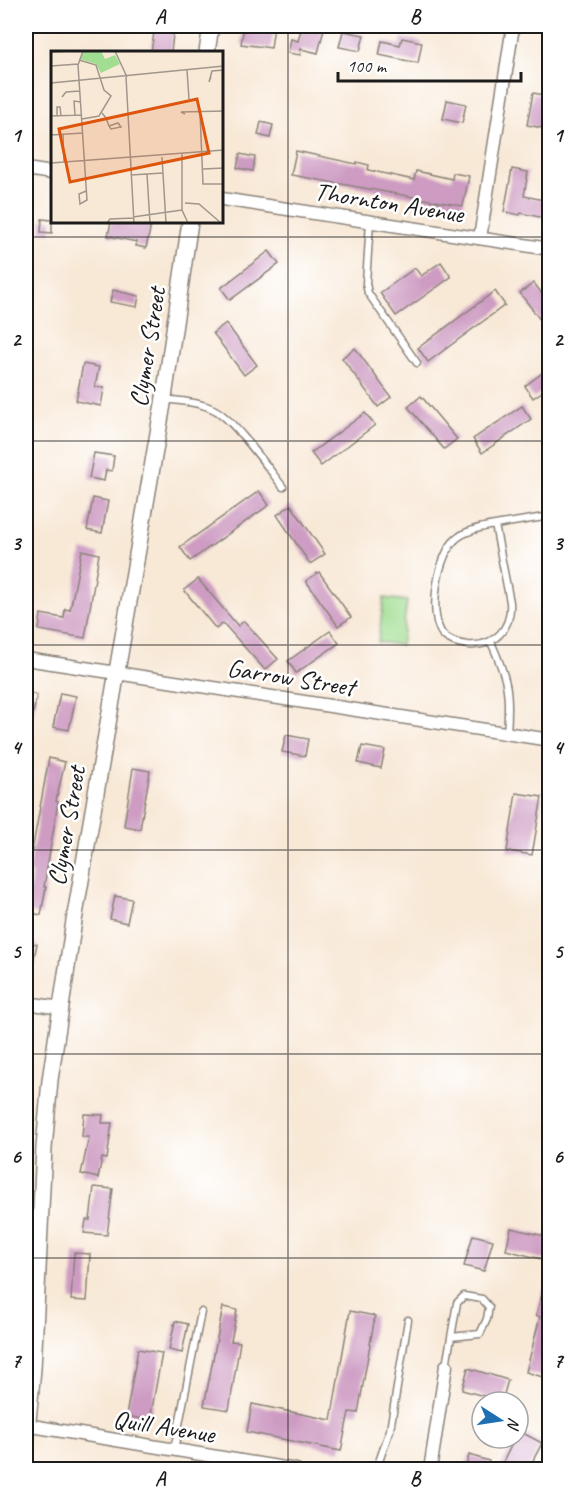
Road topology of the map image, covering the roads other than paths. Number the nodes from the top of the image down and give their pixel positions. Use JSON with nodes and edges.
{"nodes":[{"id":1,"x":211,"y":26,"type":"edge"},
{"id":2,"x":510,"y":26,"type":"edge"},
{"id":3,"x":207,"y":51,"type":"edge"},
{"id":4,"x":26,"y":169,"type":"edge"},
{"id":5,"x":51,"y":173,"type":"edge"},
{"id":6,"x":224,"y":199,"type":"edge"},
{"id":7,"x":370,"y":221,"type":"junction"},
{"id":8,"x":190,"y":224,"type":"edge"},
{"id":9,"x":480,"y":238,"type":"junction"},
{"id":10,"x":549,"y":249,"type":"edge"},
{"id":11,"x":417,"y":363,"type":"dead end"},
{"id":12,"x":164,"y":399,"type":"junction"},
{"id":13,"x":282,"y":487,"type":"dead end"},
{"id":14,"x":549,"y":516,"type":"edge"},
{"id":15,"x":495,"y":525,"type":"junction"},
{"id":16,"x":490,"y":642,"type":"junction"},
{"id":17,"x":26,"y":658,"type":"edge"},
{"id":18,"x":118,"y":673,"type":"junction"},
{"id":19,"x":507,"y":734,"type":"junction"},
{"id":20,"x":549,"y":740,"type":"edge"},
{"id":21,"x":26,"y":1003,"type":"edge"},
{"id":22,"x":61,"y":1008,"type":"junction"},
{"id":23,"x":33,"y":1219,"type":"edge"},
{"id":24,"x":201,"y":1312,"type":"dead end"},
{"id":25,"x":408,"y":1320,"type":"dead end"},
{"id":26,"x":451,"y":1337,"type":"junction"},
{"id":27,"x":446,"y":1366,"type":"joint"},
{"id":28,"x":27,"y":1426,"type":"edge"},
{"id":29,"x":26,"y":1442,"type":"edge"},
{"id":30,"x":174,"y":1450,"type":"junction"},
{"id":31,"x":296,"y":1470,"type":"edge"},
{"id":32,"x":376,"y":1470,"type":"edge"},
{"id":33,"x":430,"y":1470,"type":"edge"}],
"edges":[{"from":1,"to":3,"type":"street"},
{"from":2,"to":9,"type":"street"},
{"from":4,"to":5,"type":"street"},
{"from":6,"to":7,"type":"street","name":"Thornton Avenue"},
{"from":7,"to":9,"type":"street","name":"Thornton Avenue"},
{"from":7,"to":11,"type":"lane"},
{"from":8,"to":12,"type":"street","name":"Clymer Street"},
{"from":9,"to":10,"type":"street","name":"Thornton Avenue"},
{"from":12,"to":13,"type":"lane"},
{"from":12,"to":18,"type":"street","name":"Clymer Street"},
{"from":14,"to":15,"type":"lane"},
{"from":15,"to":16,"type":"lane"},
{"from":15,"to":16,"type":"lane"},
{"from":16,"to":19,"type":"lane"},
{"from":17,"to":18,"type":"street","name":"Garrow Street"},
{"from":18,"to":19,"type":"street","name":"Garrow Street"},
{"from":18,"to":22,"type":"street","name":"Clymer Street"},
{"from":19,"to":20,"type":"street","name":"Garrow Street"},
{"from":21,"to":22,"type":"street"},
{"from":22,"to":23,"type":"street","name":"Clymer Street"},
{"from":23,"to":28,"type":"street","name":"Clymer Street"},
{"from":24,"to":30,"type":"lane"},
{"from":25,"to":32,"type":"lane"},
{"from":26,"to":26,"type":"lane"},
{"from":26,"to":27,"type":"lane"},
{"from":27,"to":33,"type":"street"},
{"from":28,"to":29,"type":"street","name":"Clymer Street"},
{"from":28,"to":30,"type":"street","name":"Quill Avenue"},
{"from":30,"to":31,"type":"street","name":"Quill Avenue"}]}
